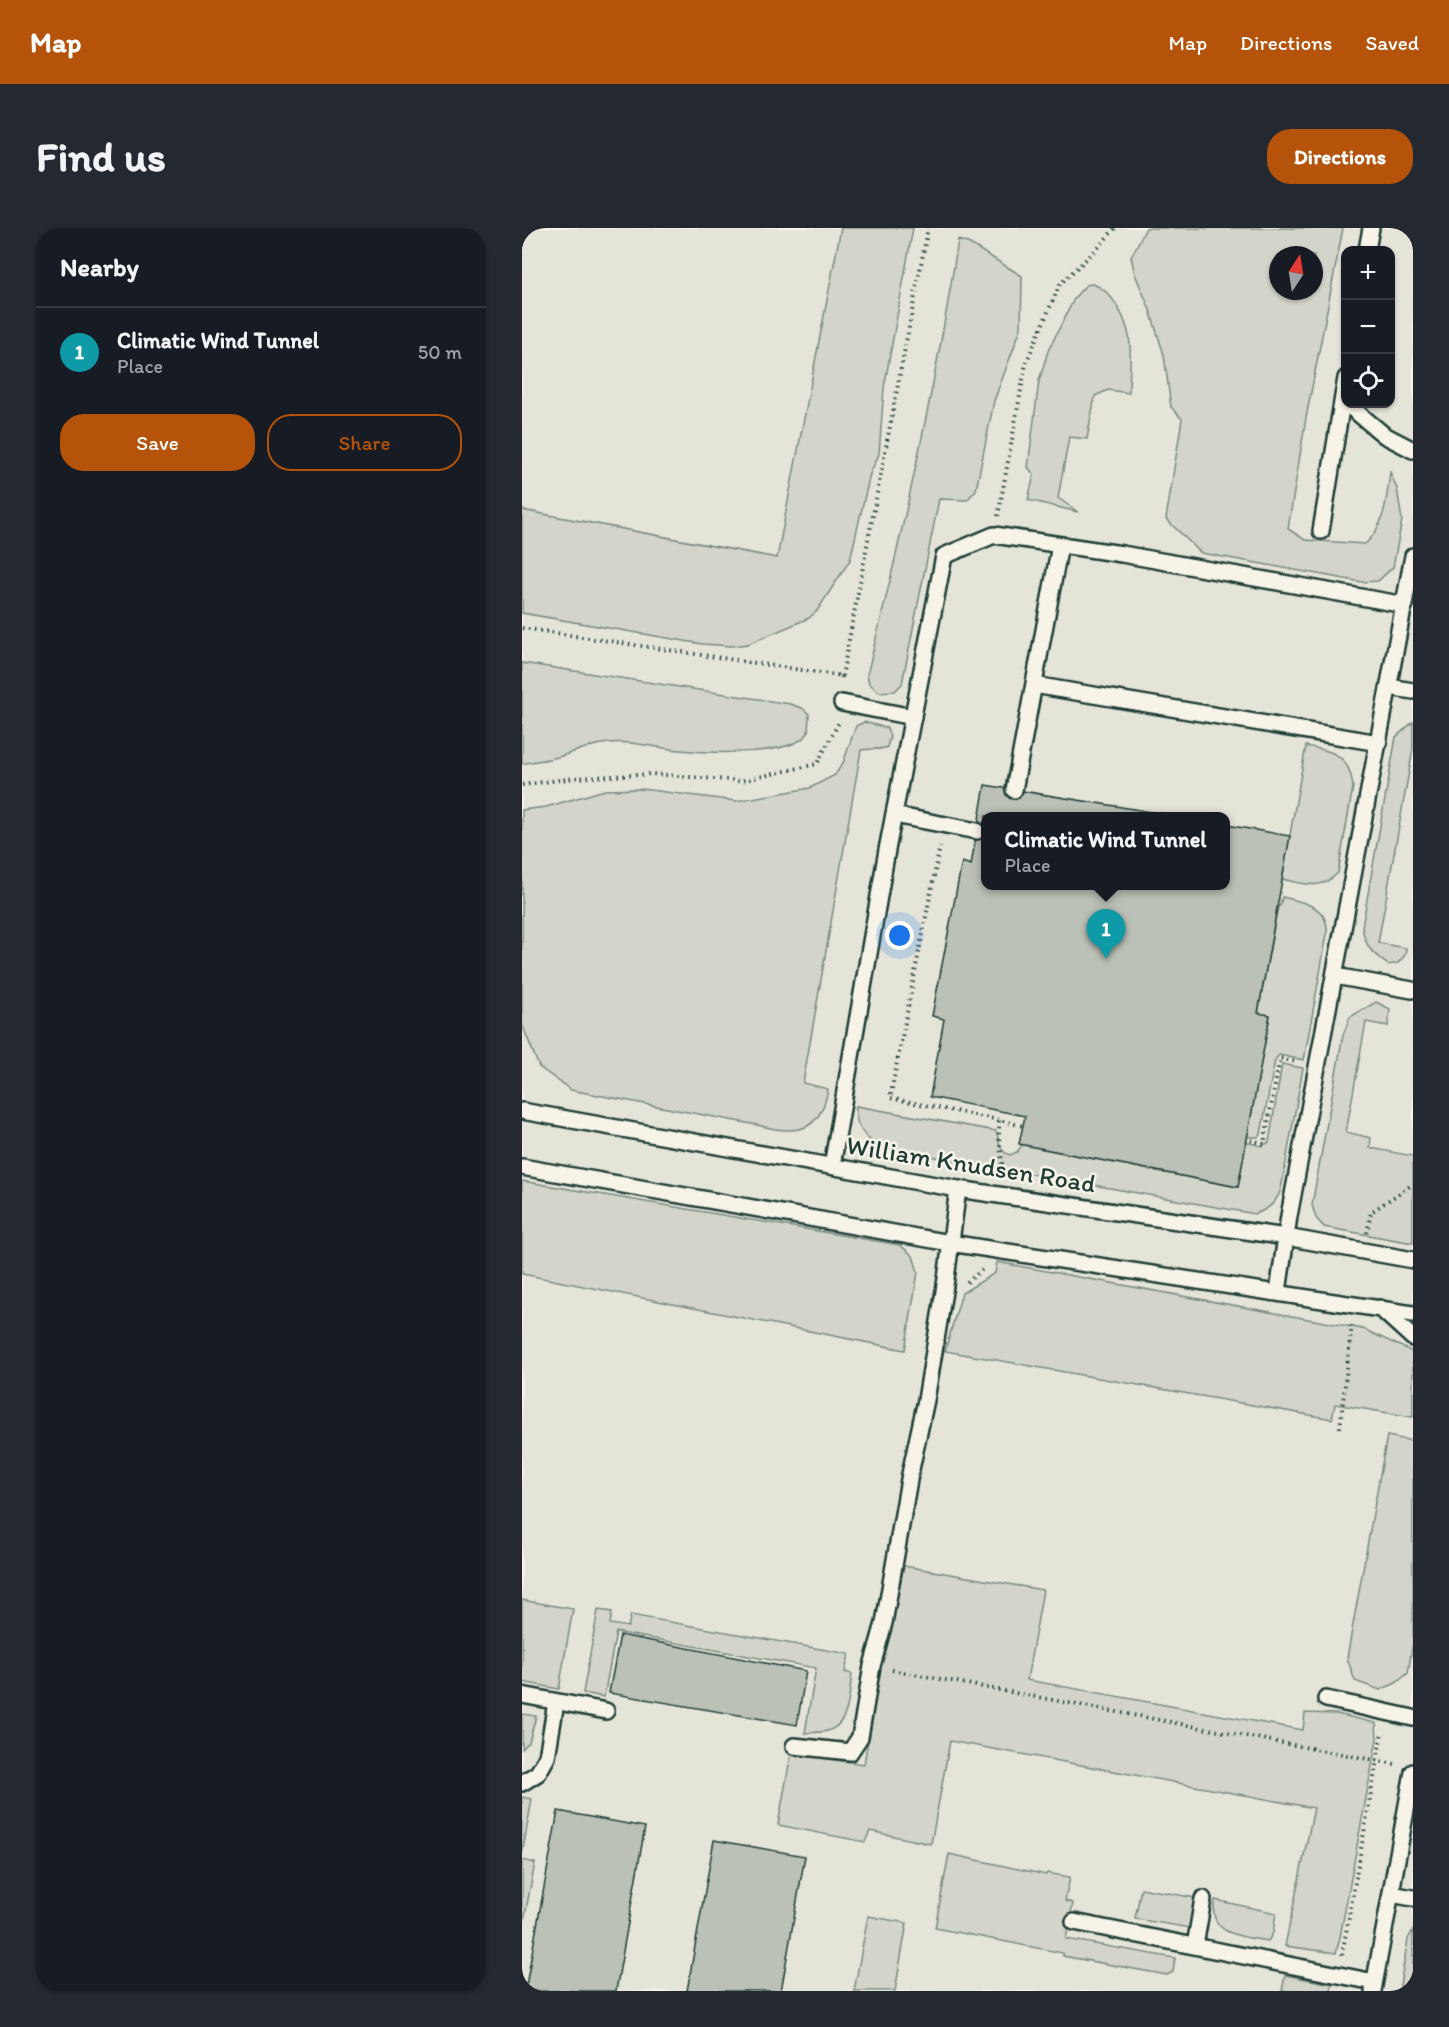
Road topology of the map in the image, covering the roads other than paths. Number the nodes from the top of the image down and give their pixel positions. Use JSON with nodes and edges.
{"nodes":[{"id":1,"x":1371,"y":228,"type":"edge"},
{"id":2,"x":1368,"y":246,"type":"edge"},
{"id":3,"x":1344,"y":408,"type":"edge"},
{"id":4,"x":1352,"y":408,"type":"edge"},
{"id":5,"x":1413,"y":450,"type":"edge"},
{"id":6,"x":1321,"y":531,"type":"dead end"},
{"id":7,"x":1060,"y":545,"type":"junction"},
{"id":8,"x":1413,"y":556,"type":"edge"},
{"id":9,"x":1405,"y":605,"type":"junction"},
{"id":10,"x":1034,"y":685,"type":"junction"},
{"id":11,"x":1389,"y":687,"type":"junction"},
{"id":12,"x":1413,"y":691,"type":"edge"},
{"id":13,"x":842,"y":703,"type":"road end"},
{"id":14,"x":913,"y":717,"type":"junction"},
{"id":15,"x":1379,"y":743,"type":"junction"},
{"id":16,"x":1014,"y":790,"type":"dead end"},
{"id":17,"x":894,"y":815,"type":"junction"},
{"id":18,"x":977,"y":831,"type":"dead end"},
{"id":19,"x":1335,"y":976,"type":"junction"},
{"id":20,"x":1412,"y":990,"type":"edge"},
{"id":21,"x":522,"y":1111,"type":"edge"},
{"id":22,"x":832,"y":1166,"type":"junction"},
{"id":23,"x":522,"y":1167,"type":"edge"},
{"id":24,"x":958,"y":1189,"type":"junction"},
{"id":25,"x":1286,"y":1237,"type":"junction"},
{"id":26,"x":950,"y":1243,"type":"junction"},
{"id":27,"x":1413,"y":1260,"type":"edge"},
{"id":28,"x":1278,"y":1292,"type":"junction"},
{"id":29,"x":1380,"y":1308,"type":"junction"},
{"id":30,"x":1413,"y":1314,"type":"edge"},
{"id":31,"x":1413,"y":1338,"type":"edge"},
{"id":32,"x":522,"y":1695,"type":"edge"},
{"id":33,"x":1326,"y":1699,"type":"dead end"},
{"id":34,"x":556,"y":1702,"type":"junction"},
{"id":35,"x":606,"y":1712,"type":"dead end"},
{"id":36,"x":1413,"y":1718,"type":"edge"},
{"id":37,"x":794,"y":1746,"type":"dead end"},
{"id":38,"x":1408,"y":1769,"type":"edge"},
{"id":39,"x":522,"y":1783,"type":"edge"},
{"id":40,"x":1391,"y":1894,"type":"junction"},
{"id":41,"x":1413,"y":1898,"type":"edge"},
{"id":42,"x":1203,"y":1899,"type":"dead end"},
{"id":43,"x":1074,"y":1922,"type":"dead end"},
{"id":44,"x":1195,"y":1946,"type":"junction"},
{"id":45,"x":1374,"y":1986,"type":"edge"}],
"edges":[{"from":1,"to":2,"type":"lane"},
{"from":3,"to":6,"type":"lane"},
{"from":4,"to":5,"type":"lane"},
{"from":7,"to":9,"type":"lane"},
{"from":7,"to":10,"type":"lane"},
{"from":7,"to":14,"type":"lane"},
{"from":8,"to":9,"type":"lane"},
{"from":9,"to":11,"type":"lane"},
{"from":10,"to":15,"type":"lane"},
{"from":10,"to":16,"type":"lane"},
{"from":11,"to":12,"type":"lane"},
{"from":11,"to":15,"type":"lane"},
{"from":13,"to":14,"type":"lane"},
{"from":14,"to":17,"type":"lane"},
{"from":15,"to":19,"type":"lane"},
{"from":17,"to":18,"type":"lane"},
{"from":17,"to":22,"type":"lane"},
{"from":19,"to":20,"type":"lane"},
{"from":19,"to":25,"type":"lane"},
{"from":21,"to":22,"type":"lane","name":"William Knudsen Road"},
{"from":22,"to":24,"type":"lane","name":"William Knudsen Road"},
{"from":23,"to":26,"type":"lane"},
{"from":24,"to":25,"type":"lane","name":"William Knudsen Road"},
{"from":24,"to":26,"type":"lane"},
{"from":25,"to":27,"type":"lane","name":"William Knudsen Road"},
{"from":25,"to":28,"type":"lane"},
{"from":26,"to":28,"type":"lane"},
{"from":26,"to":37,"type":"lane"},
{"from":28,"to":29,"type":"lane"},
{"from":29,"to":30,"type":"lane"},
{"from":29,"to":31,"type":"lane"},
{"from":32,"to":34,"type":"lane"},
{"from":33,"to":36,"type":"lane"},
{"from":34,"to":35,"type":"lane"},
{"from":34,"to":39,"type":"lane"},
{"from":38,"to":40,"type":"lane"},
{"from":40,"to":41,"type":"lane"},
{"from":40,"to":45,"type":"lane"},
{"from":42,"to":44,"type":"lane"},
{"from":43,"to":44,"type":"lane"},
{"from":44,"to":45,"type":"lane"}]}
